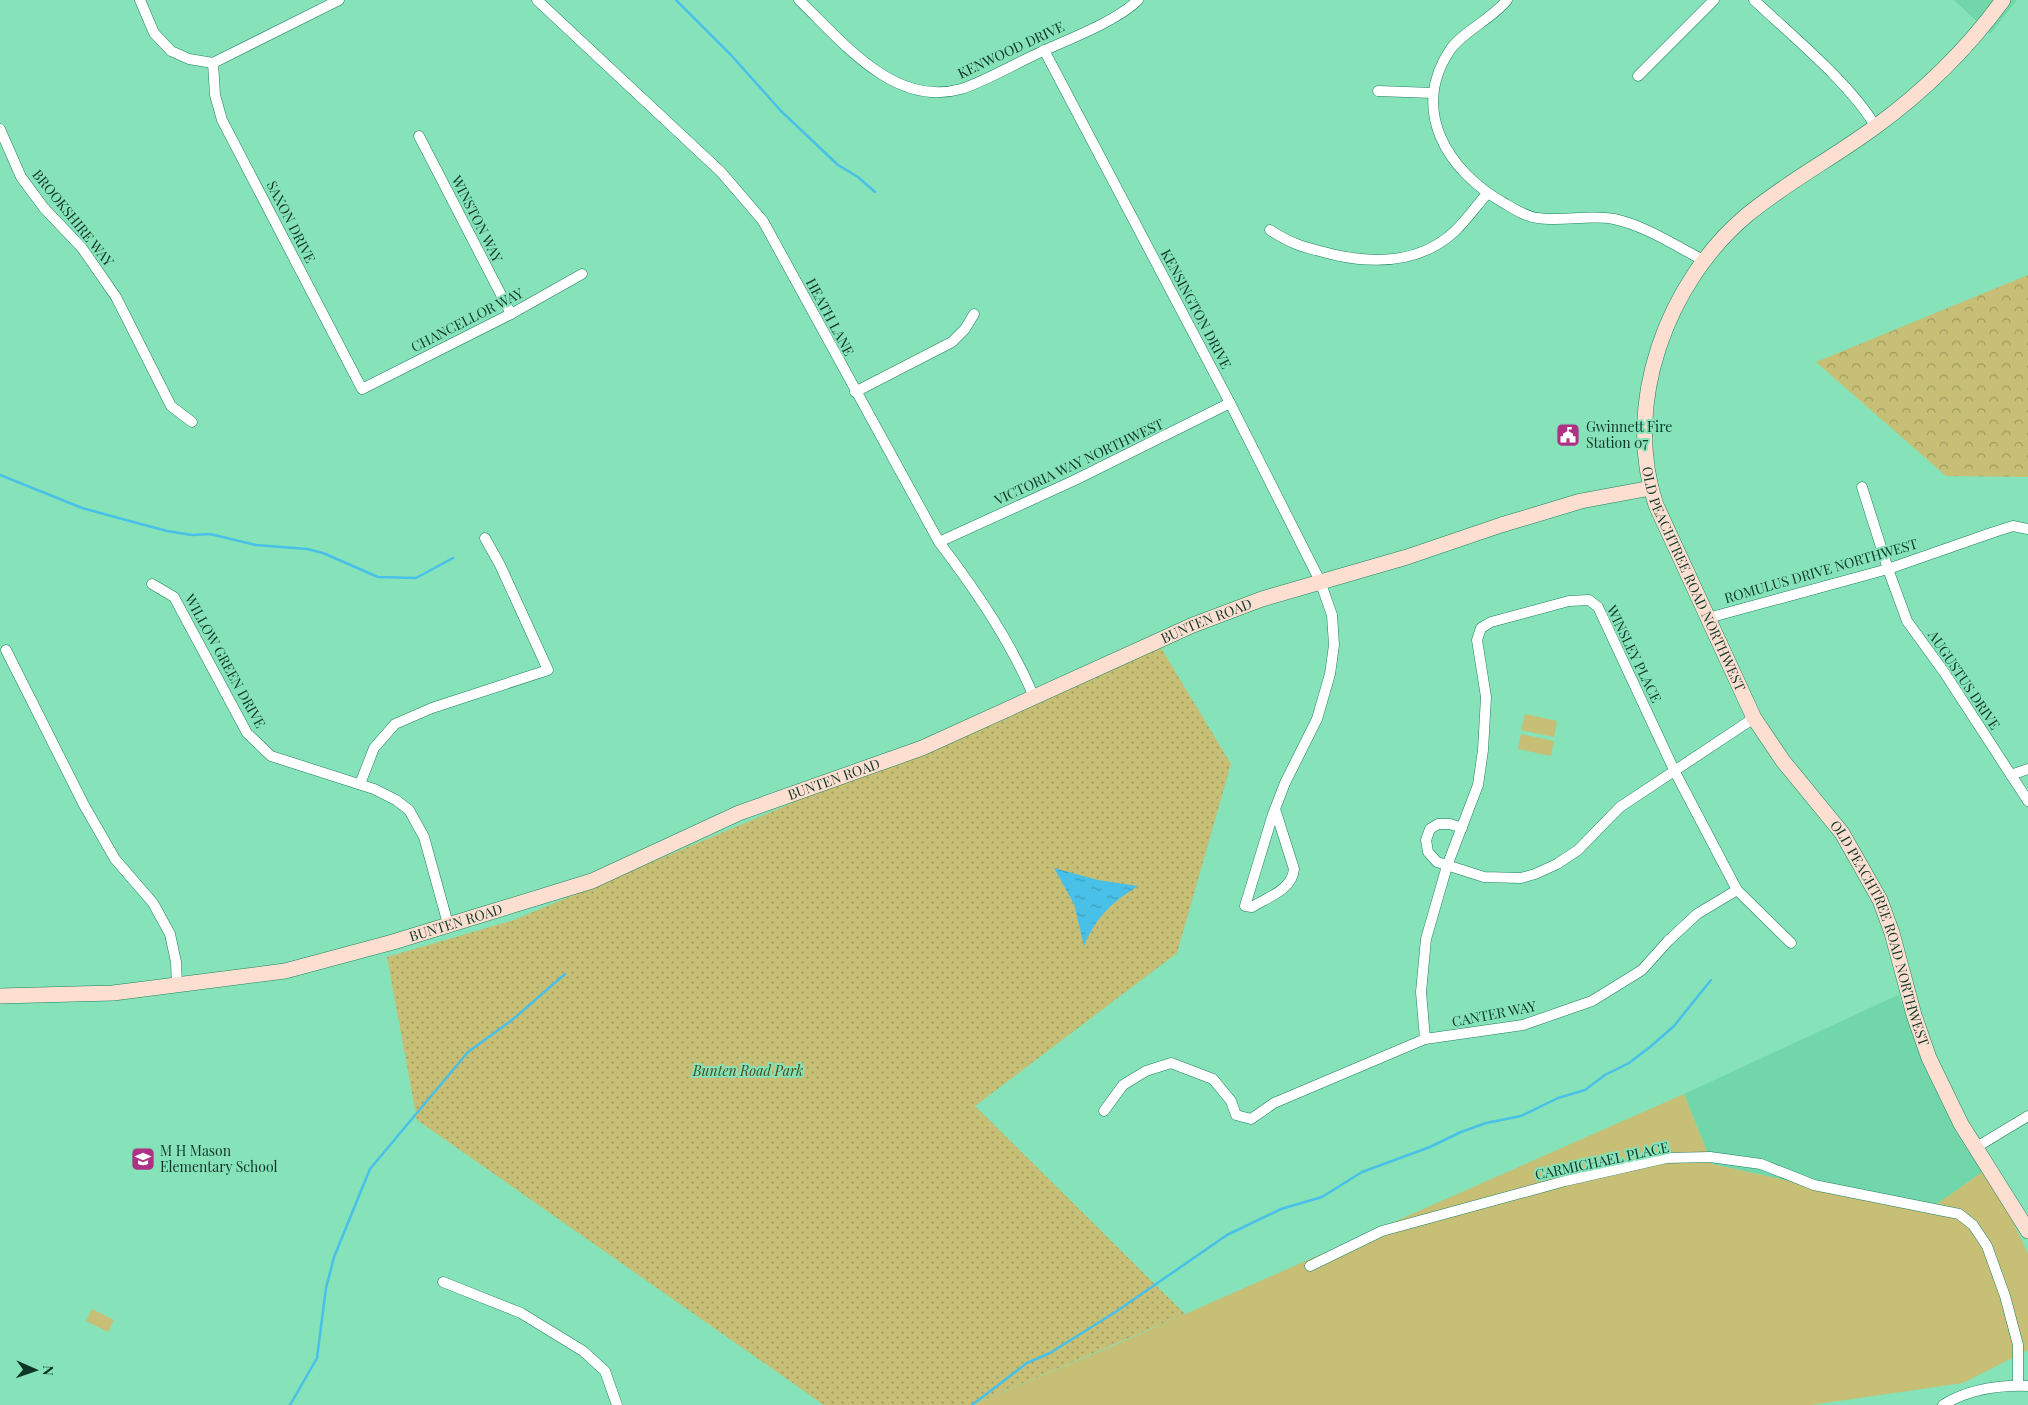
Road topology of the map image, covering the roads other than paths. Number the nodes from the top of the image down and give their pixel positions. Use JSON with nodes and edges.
{"nodes":[{"id":1,"x":140,"y":0,"type":"edge"},
{"id":2,"x":339,"y":0,"type":"edge"},
{"id":3,"x":537,"y":0,"type":"edge"},
{"id":4,"x":799,"y":0,"type":"edge"},
{"id":5,"x":1138,"y":0,"type":"edge"},
{"id":6,"x":1507,"y":0,"type":"edge"},
{"id":7,"x":1714,"y":0,"type":"edge"},
{"id":8,"x":1754,"y":0,"type":"edge"},
{"id":9,"x":2003,"y":0,"type":"edge"},
{"id":10,"x":1044,"y":50,"type":"junction"},
{"id":11,"x":213,"y":62,"type":"junction"},
{"id":12,"x":1638,"y":76,"type":"dead end"},
{"id":13,"x":1378,"y":91,"type":"dead end"},
{"id":14,"x":1433,"y":93,"type":"junction"},
{"id":15,"x":1876,"y":127,"type":"junction"},
{"id":16,"x":0,"y":129,"type":"edge"},
{"id":17,"x":419,"y":136,"type":"dead end"},
{"id":18,"x":1487,"y":194,"type":"junction"},
{"id":19,"x":1270,"y":230,"type":"dead end"},
{"id":20,"x":1703,"y":260,"type":"junction"},
{"id":21,"x":582,"y":274,"type":"dead end"},
{"id":22,"x":511,"y":314,"type":"junction"},
{"id":23,"x":974,"y":314,"type":"dead end"},
{"id":24,"x":362,"y":389,"type":"joint"},
{"id":25,"x":855,"y":392,"type":"junction"},
{"id":26,"x":1230,"y":403,"type":"junction"},
{"id":27,"x":192,"y":422,"type":"dead end"},
{"id":28,"x":1862,"y":487,"type":"dead end"},
{"id":29,"x":1650,"y":488,"type":"junction"},
{"id":30,"x":2028,"y":529,"type":"edge"},
{"id":31,"x":485,"y":538,"type":"dead end"},
{"id":32,"x":939,"y":542,"type":"junction"},
{"id":33,"x":1888,"y":569,"type":"junction"},
{"id":34,"x":1320,"y":581,"type":"junction"},
{"id":35,"x":152,"y":584,"type":"dead end"},
{"id":36,"x":1708,"y":618,"type":"junction"},
{"id":37,"x":6,"y":650,"type":"dead end"},
{"id":38,"x":1034,"y":697,"type":"junction"},
{"id":39,"x":1754,"y":718,"type":"junction"},
{"id":40,"x":2028,"y":769,"type":"edge"},
{"id":41,"x":1675,"y":772,"type":"junction"},
{"id":42,"x":2011,"y":775,"type":"junction"},
{"id":43,"x":360,"y":784,"type":"junction"},
{"id":44,"x":2028,"y":801,"type":"edge"},
{"id":45,"x":1275,"y":808,"type":"junction"},
{"id":46,"x":1462,"y":828,"type":"junction"},
{"id":47,"x":1447,"y":866,"type":"junction"},
{"id":48,"x":1737,"y":890,"type":"junction"},
{"id":49,"x":448,"y":924,"type":"junction"},
{"id":50,"x":1791,"y":943,"type":"dead end"},
{"id":51,"x":177,"y":986,"type":"junction"},
{"id":52,"x":0,"y":996,"type":"edge"},
{"id":53,"x":1425,"y":1039,"type":"junction"},
{"id":54,"x":1104,"y":1111,"type":"dead end"},
{"id":55,"x":2028,"y":1116,"type":"edge"},
{"id":56,"x":1976,"y":1148,"type":"junction"},
{"id":57,"x":2028,"y":1231,"type":"edge"},
{"id":58,"x":1310,"y":1266,"type":"dead end"},
{"id":59,"x":443,"y":1282,"type":"dead end"},
{"id":60,"x":2023,"y":1386,"type":"edge"},
{"id":61,"x":617,"y":1405,"type":"edge"},
{"id":62,"x":1942,"y":1405,"type":"edge"}],
"edges":[{"from":1,"to":11,"type":"street"},
{"from":2,"to":11,"type":"street"},
{"from":3,"to":25,"type":"street","name":"HEATH LANE"},
{"from":4,"to":10,"type":"street","name":"KENWOOD DRIVE"},
{"from":5,"to":10,"type":"street","name":"KENWOOD DRIVE"},
{"from":6,"to":14,"type":"street"},
{"from":7,"to":12,"type":"street"},
{"from":8,"to":15,"type":"street"},
{"from":9,"to":15,"type":"street","name":"OLD PEACHTREE ROAD NORTHWEST"},
{"from":10,"to":26,"type":"street","name":"KENSINGTON DRIVE"},
{"from":11,"to":24,"type":"street","name":"SAXON DRIVE"},
{"from":13,"to":14,"type":"street"},
{"from":14,"to":18,"type":"street"},
{"from":15,"to":20,"type":"street","name":"OLD PEACHTREE ROAD NORTHWEST"},
{"from":16,"to":27,"type":"street","name":"BROOKSHIRE WAY"},
{"from":17,"to":22,"type":"street","name":"WINSTON WAY"},
{"from":18,"to":19,"type":"street"},
{"from":18,"to":20,"type":"street"},
{"from":20,"to":29,"type":"street","name":"OLD PEACHTREE ROAD NORTHWEST"},
{"from":21,"to":22,"type":"street","name":"CHANCELLOR WAY"},
{"from":22,"to":24,"type":"street","name":"CHANCELLOR WAY"},
{"from":23,"to":25,"type":"street"},
{"from":25,"to":32,"type":"street","name":"HEATH LANE"},
{"from":26,"to":32,"type":"street","name":"VICTORIA WAY NORTHWEST"},
{"from":26,"to":34,"type":"street","name":"KENSINGTON DRIVE"},
{"from":28,"to":33,"type":"street","name":"AUGUSTUS DRIVE"},
{"from":29,"to":34,"type":"street","name":"BUNTEN ROAD"},
{"from":29,"to":36,"type":"street","name":"OLD PEACHTREE ROAD NORTHWEST"},
{"from":30,"to":33,"type":"street","name":"ROMULUS DRIVE NORTHWEST"},
{"from":31,"to":43,"type":"street"},
{"from":32,"to":38,"type":"street","name":"HEATH LANE"},
{"from":33,"to":36,"type":"street","name":"ROMULUS DRIVE NORTHWEST"},
{"from":33,"to":42,"type":"street","name":"AUGUSTUS DRIVE"},
{"from":34,"to":38,"type":"street","name":"BUNTEN ROAD"},
{"from":34,"to":45,"type":"street","name":"KENSINGTON DRIVE"},
{"from":35,"to":43,"type":"street","name":"WILLOW GREEN DRIVE"},
{"from":36,"to":39,"type":"street","name":"OLD PEACHTREE ROAD NORTHWEST"},
{"from":37,"to":51,"type":"street"},
{"from":38,"to":49,"type":"street","name":"BUNTEN ROAD"},
{"from":39,"to":41,"type":"street"},
{"from":39,"to":56,"type":"street","name":"OLD PEACHTREE ROAD NORTHWEST"},
{"from":40,"to":42,"type":"street"},
{"from":41,"to":46,"type":"street","name":"WINSLEY PLACE"},
{"from":41,"to":47,"type":"street"},
{"from":41,"to":48,"type":"street","name":"WINSLEY PLACE"},
{"from":42,"to":44,"type":"street","name":"AUGUSTUS DRIVE"},
{"from":43,"to":49,"type":"street","name":"WILLOW GREEN DRIVE"},
{"from":45,"to":45,"type":"street","name":"KENSINGTON DRIVE"},
{"from":46,"to":47,"type":"street","name":"WINSLEY PLACE"},
{"from":46,"to":47,"type":"street"},
{"from":47,"to":53,"type":"street","name":"WINSLEY PLACE"},
{"from":48,"to":50,"type":"street","name":"WINSLEY PLACE"},
{"from":48,"to":53,"type":"street","name":"CANTER WAY"},
{"from":49,"to":51,"type":"street","name":"BUNTEN ROAD"},
{"from":51,"to":52,"type":"street","name":"BUNTEN ROAD"},
{"from":53,"to":54,"type":"street","name":"CANTER WAY"},
{"from":55,"to":56,"type":"street"},
{"from":56,"to":57,"type":"street","name":"OLD PEACHTREE ROAD NORTHWEST"},
{"from":58,"to":60,"type":"street","name":"CARMICHAEL PLACE"},
{"from":59,"to":61,"type":"street"},
{"from":60,"to":62,"type":"street"}]}
